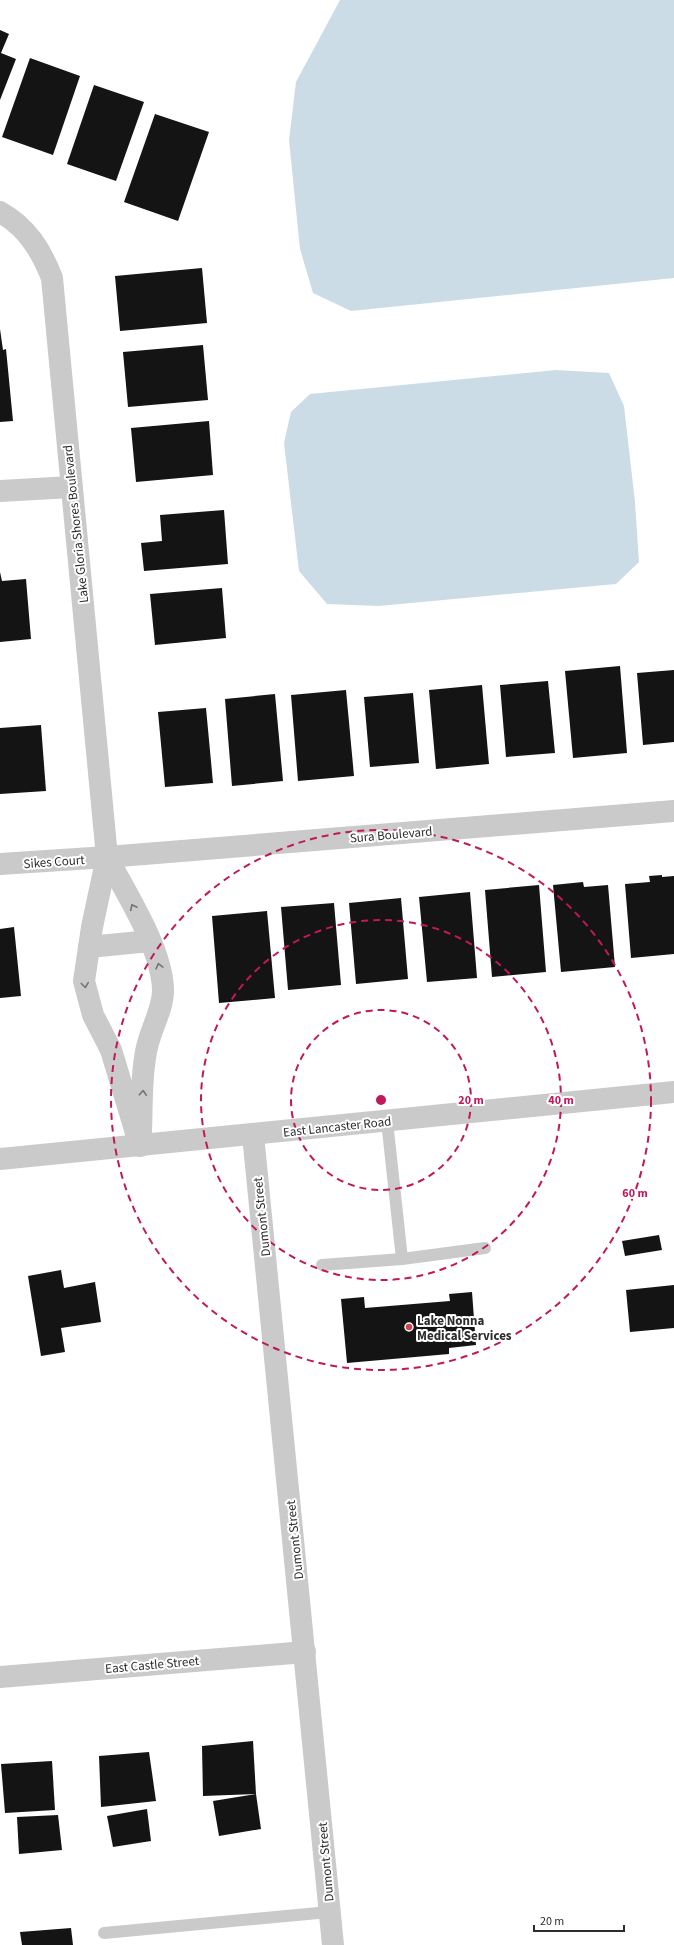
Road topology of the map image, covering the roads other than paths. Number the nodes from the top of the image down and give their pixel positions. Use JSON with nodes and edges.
{"nodes":[{"id":1,"x":0,"y":212,"type":"edge"},
{"id":2,"x":71,"y":487,"type":"junction"},
{"id":3,"x":0,"y":491,"type":"edge"},
{"id":4,"x":674,"y":810,"type":"edge"},
{"id":5,"x":108,"y":857,"type":"junction"},
{"id":6,"x":0,"y":864,"type":"edge"},
{"id":7,"x":150,"y":942,"type":"junction"},
{"id":8,"x":89,"y":947,"type":"junction"},
{"id":9,"x":674,"y":1092,"type":"edge"},
{"id":10,"x":387,"y":1121,"type":"junction"},
{"id":11,"x":254,"y":1135,"type":"junction"},
{"id":12,"x":140,"y":1146,"type":"junction"},
{"id":13,"x":0,"y":1159,"type":"edge"},
{"id":14,"x":485,"y":1248,"type":"dead end"},
{"id":15,"x":402,"y":1259,"type":"junction"},
{"id":16,"x":322,"y":1265,"type":"dead end"},
{"id":17,"x":305,"y":1652,"type":"junction"},
{"id":18,"x":0,"y":1677,"type":"edge"},
{"id":19,"x":329,"y":1912,"type":"junction"},
{"id":20,"x":104,"y":1933,"type":"dead end"},
{"id":21,"x":333,"y":1945,"type":"edge"}],
"edges":[{"from":1,"to":2,"type":"street","name":"Lake Gloria Shores Boulevard"},
{"from":2,"to":3,"type":"street"},
{"from":2,"to":5,"type":"street","name":"Lake Gloria Shores Boulevard"},
{"from":4,"to":5,"type":"street","name":"Sura Boulevard"},
{"from":5,"to":6,"type":"street","name":"Sikes Court"},
{"from":7,"to":5,"type":"street","name":"Lake Gloria Shores Boulevard","one_way":true},
{"from":5,"to":8,"type":"street","name":"Lake Gloria Shores Boulevard"},
{"from":7,"to":8,"type":"street"},
{"from":12,"to":7,"type":"street","name":"Lake Gloria Shores Boulevard","one_way":true},
{"from":8,"to":12,"type":"street","name":"Lake Gloria Shores Boulevard","one_way":true},
{"from":9,"to":10,"type":"street","name":"East Lancaster Road"},
{"from":10,"to":11,"type":"street","name":"East Lancaster Road"},
{"from":10,"to":15,"type":"lane"},
{"from":11,"to":12,"type":"street","name":"East Lancaster Road"},
{"from":11,"to":17,"type":"street","name":"Dumont Street"},
{"from":12,"to":13,"type":"street","name":"East Lancaster Road"},
{"from":14,"to":15,"type":"lane"},
{"from":15,"to":16,"type":"lane"},
{"from":17,"to":18,"type":"street","name":"East Castle Street"},
{"from":17,"to":19,"type":"street","name":"Dumont Street"},
{"from":19,"to":20,"type":"lane"},
{"from":19,"to":21,"type":"street","name":"Dumont Street"}]}
